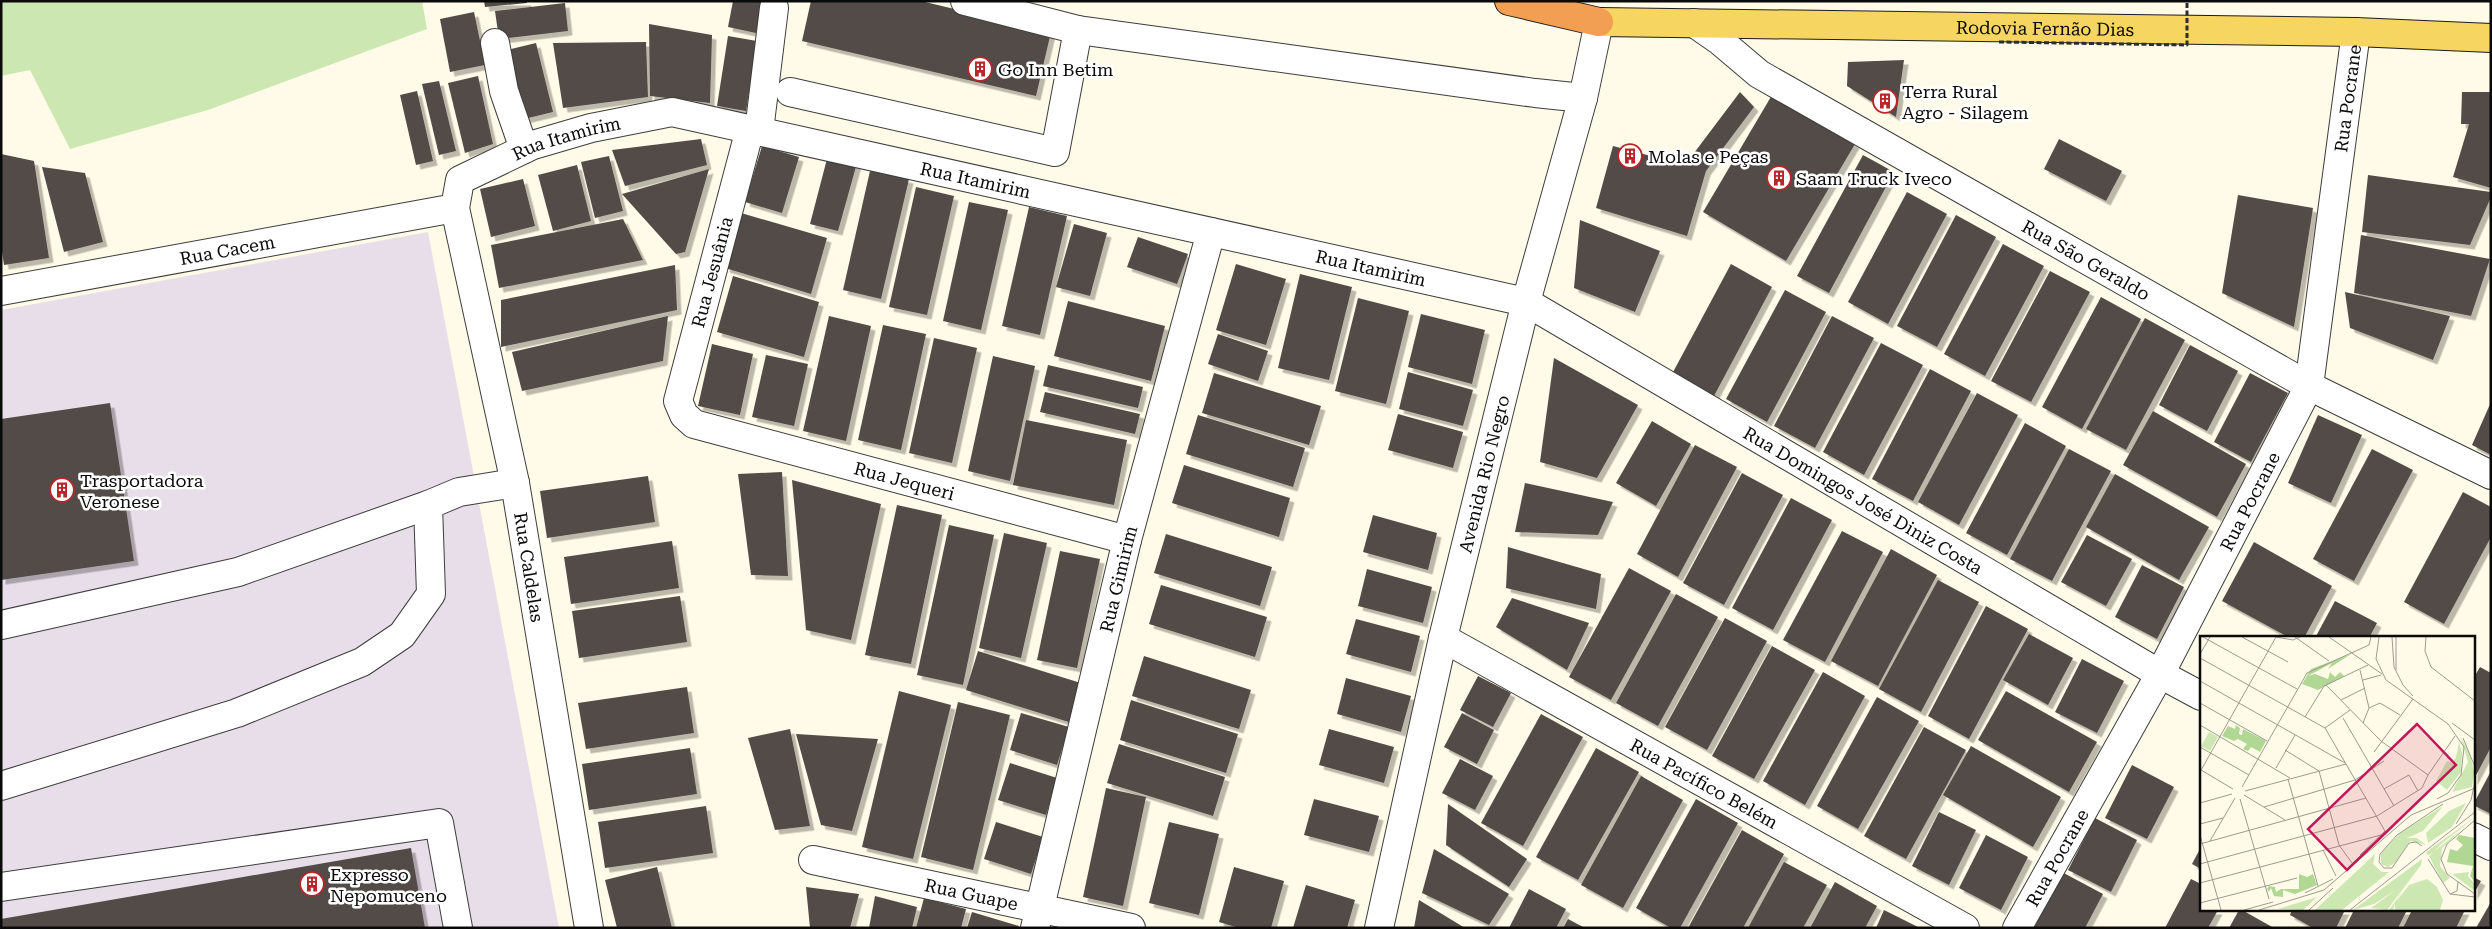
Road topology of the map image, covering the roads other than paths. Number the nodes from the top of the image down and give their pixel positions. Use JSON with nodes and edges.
{"nodes":[{"id":1,"x":965,"y":1,"type":"edge"},
{"id":2,"x":1509,"y":1,"type":"edge"},
{"id":3,"x":774,"y":8,"type":"dead end"},
{"id":4,"x":1599,"y":22,"type":"junction"},
{"id":5,"x":1694,"y":24,"type":"junction"},
{"id":6,"x":1078,"y":30,"type":"junction"},
{"id":7,"x":2356,"y":32,"type":"junction"},
{"id":8,"x":2491,"y":38,"type":"edge"},
{"id":9,"x":494,"y":43,"type":"dead end"},
{"id":10,"x":790,"y":92,"type":"dead end"},
{"id":11,"x":1583,"y":98,"type":"junction"},
{"id":12,"x":754,"y":130,"type":"junction"},
{"id":13,"x":524,"y":149,"type":"junction"},
{"id":14,"x":454,"y":208,"type":"junction"},
{"id":15,"x":1210,"y":232,"type":"junction"},
{"id":16,"x":1,"y":291,"type":"edge"},
{"id":17,"x":1526,"y":302,"type":"junction"},
{"id":18,"x":2308,"y":386,"type":"junction"},
{"id":19,"x":684,"y":415,"type":"joint"},
{"id":20,"x":2491,"y":475,"type":"edge"},
{"id":21,"x":515,"y":483,"type":"junction"},
{"id":22,"x":428,"y":505,"type":"junction"},
{"id":23,"x":1127,"y":540,"type":"junction"},
{"id":24,"x":1,"y":625,"type":"edge"},
{"id":25,"x":1443,"y":638,"type":"junction"},
{"id":26,"x":2160,"y":674,"type":"junction"},
{"id":27,"x":2200,"y":695,"type":"edge"},
{"id":28,"x":1,"y":786,"type":"edge"},
{"id":29,"x":2474,"y":838,"type":"edge"},
{"id":30,"x":2491,"y":846,"type":"edge"},
{"id":31,"x":813,"y":860,"type":"dead end"},
{"id":32,"x":1,"y":887,"type":"edge"},
{"id":33,"x":1038,"y":918,"type":"edge"},
{"id":34,"x":458,"y":928,"type":"edge"},
{"id":35,"x":588,"y":928,"type":"edge"},
{"id":36,"x":1131,"y":928,"type":"edge"},
{"id":37,"x":1379,"y":928,"type":"edge"},
{"id":38,"x":1965,"y":928,"type":"edge"},
{"id":39,"x":2016,"y":928,"type":"edge"}],
"edges":[{"from":1,"to":6,"type":"street"},
{"from":2,"to":4,"type":"highway"},
{"from":3,"to":12,"type":"street","name":"Rua Jesuânia"},
{"from":4,"to":5,"type":"main road","name":"Rodovia Fernão Dias"},
{"from":4,"to":11,"type":"street","name":"Avenida Rio Negro"},
{"from":5,"to":7,"type":"main road","name":"Rodovia Fernão Dias"},
{"from":5,"to":18,"type":"street","name":"Rua São Geraldo"},
{"from":6,"to":10,"type":"street"},
{"from":6,"to":11,"type":"street"},
{"from":7,"to":8,"type":"main road","name":"Rodovia Fernão Dias"},
{"from":7,"to":18,"type":"street","name":"Rua Pocrane"},
{"from":9,"to":13,"type":"street"},
{"from":11,"to":17,"type":"street","name":"Avenida Rio Negro"},
{"from":12,"to":13,"type":"street","name":"Rua Itamirim"},
{"from":12,"to":15,"type":"street","name":"Rua Itamirim"},
{"from":12,"to":19,"type":"street","name":"Rua Jesuânia"},
{"from":13,"to":14,"type":"street","name":"Rua Itamirim"},
{"from":14,"to":16,"type":"street","name":"Rua Cacem"},
{"from":14,"to":21,"type":"street","name":"Rua Caldelas"},
{"from":15,"to":17,"type":"street","name":"Rua Itamirim"},
{"from":15,"to":23,"type":"street","name":"Rua Gimirim"},
{"from":17,"to":25,"type":"street","name":"Avenida Rio Negro"},
{"from":17,"to":26,"type":"street","name":"Rua Domingos José Diniz Costa"},
{"from":18,"to":20,"type":"street","name":"Rua São Geraldo"},
{"from":18,"to":26,"type":"street","name":"Rua Pocrane"},
{"from":19,"to":23,"type":"street","name":"Rua Jequeri"},
{"from":21,"to":22,"type":"street"},
{"from":21,"to":35,"type":"street","name":"Rua Caldelas"},
{"from":22,"to":24,"type":"street"},
{"from":22,"to":28,"type":"street"},
{"from":23,"to":33,"type":"street","name":"Rua Gimirim"},
{"from":25,"to":37,"type":"street","name":"Avenida Rio Negro"},
{"from":25,"to":38,"type":"street","name":"Rua Pacífico Belém"},
{"from":26,"to":27,"type":"street","name":"Rua Domingos José Diniz Costa"},
{"from":26,"to":39,"type":"street","name":"Rua Pocrane"},
{"from":29,"to":30,"type":"street"},
{"from":31,"to":33,"type":"street","name":"Rua Guape"},
{"from":32,"to":34,"type":"street"},
{"from":33,"to":36,"type":"street","name":"Rua Guape"}]}
